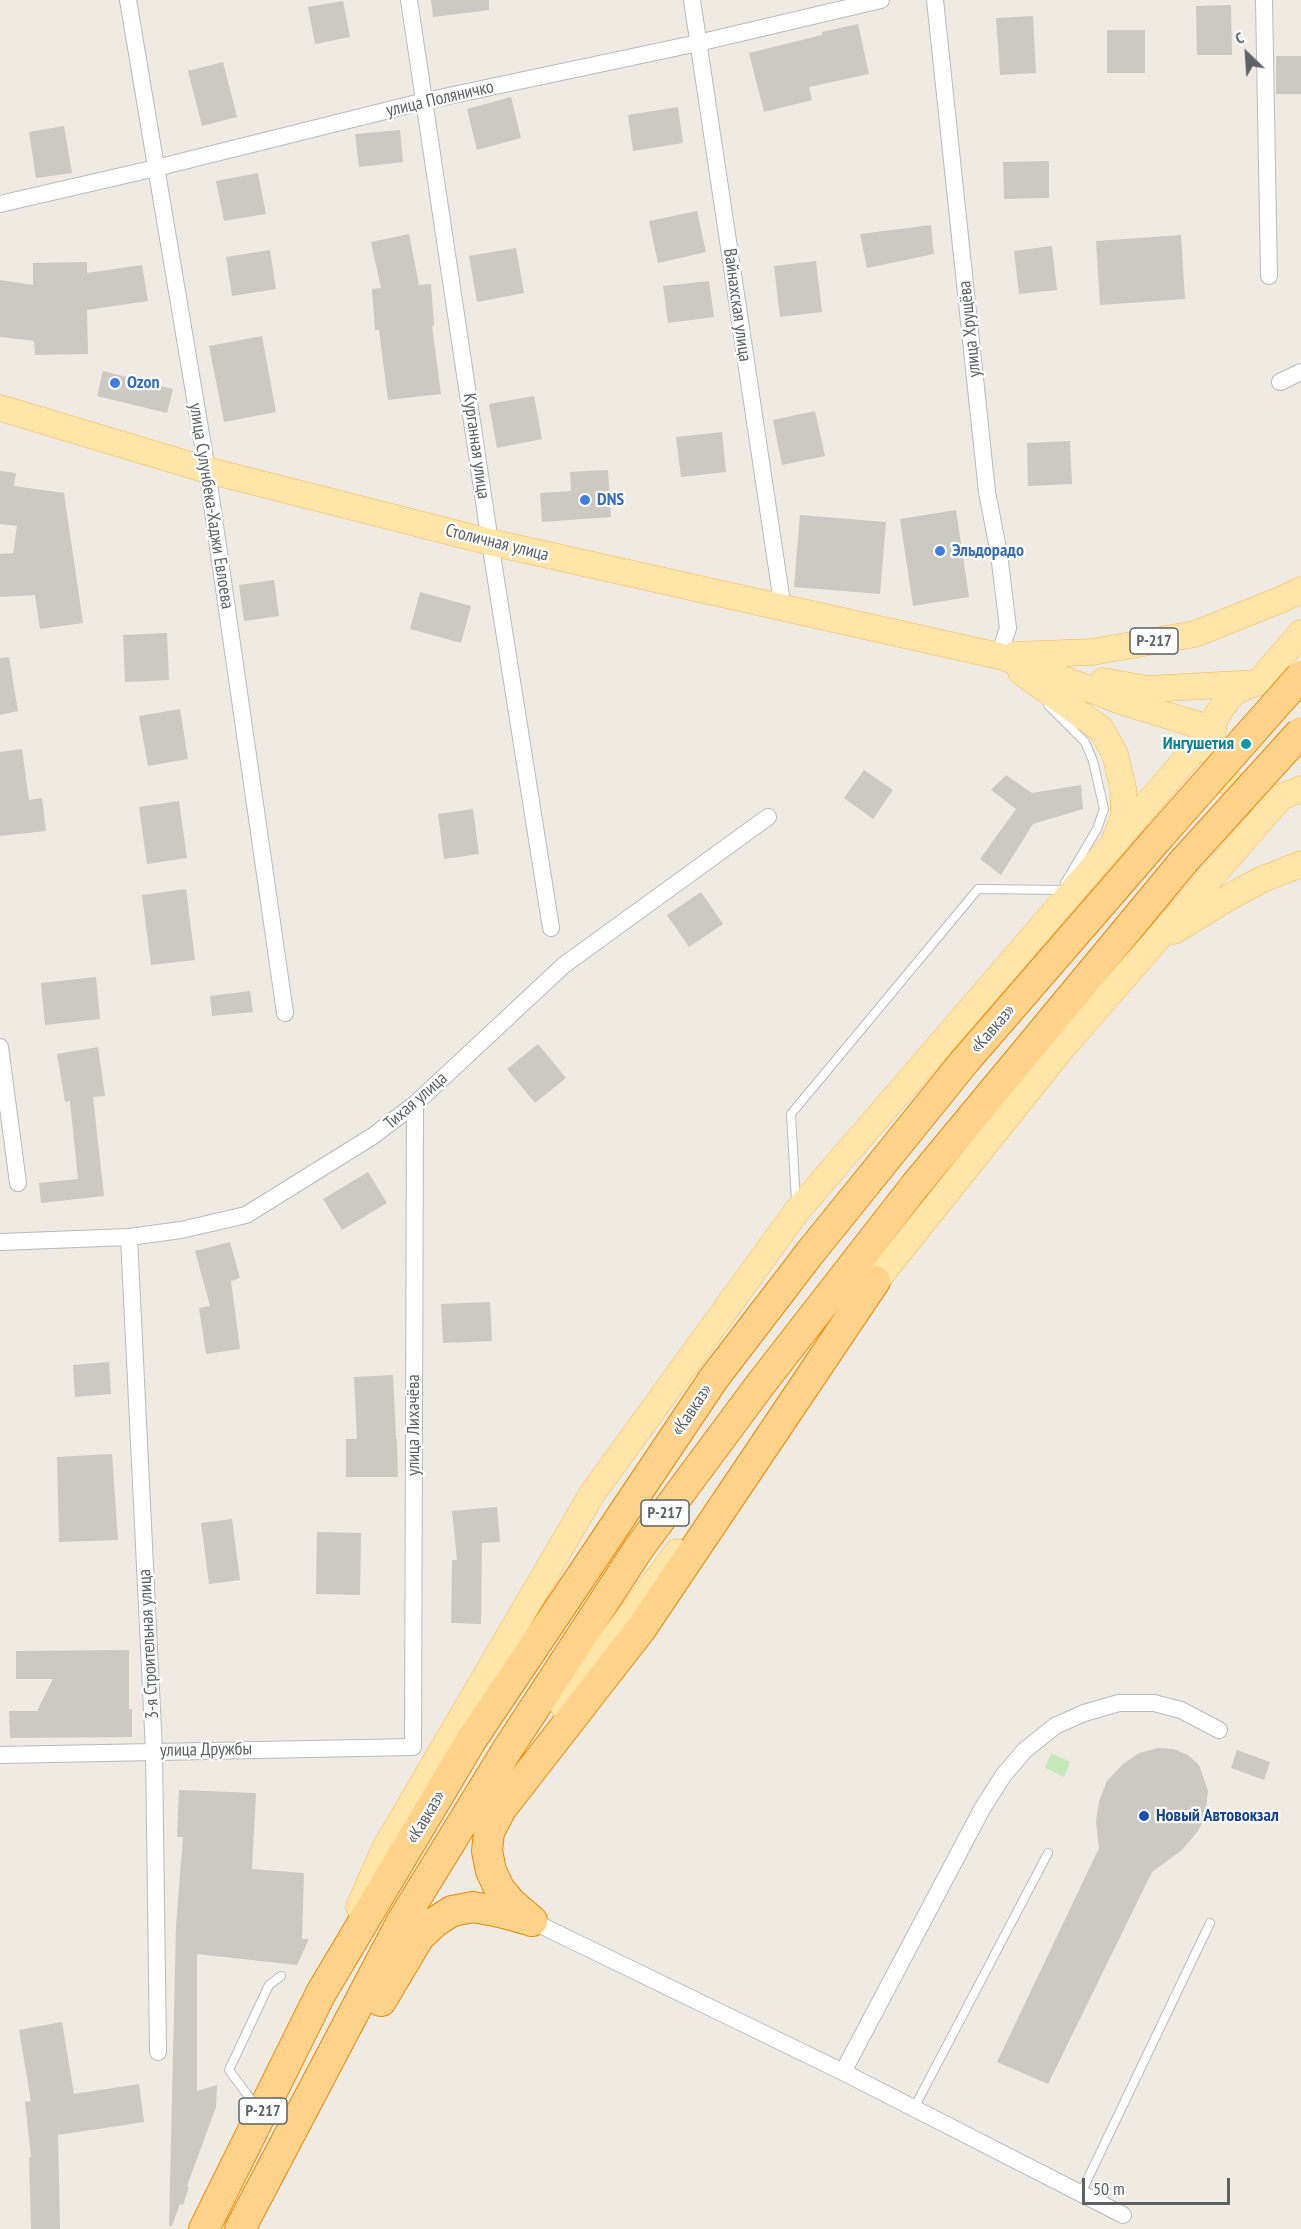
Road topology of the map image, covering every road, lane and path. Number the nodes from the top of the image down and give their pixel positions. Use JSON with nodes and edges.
{"nodes":[{"id":1,"x":128,"y":0,"type":"edge"},
{"id":2,"x":409,"y":0,"type":"edge"},
{"id":3,"x":692,"y":0,"type":"edge"},
{"id":4,"x":881,"y":0,"type":"edge"},
{"id":5,"x":935,"y":0,"type":"edge"},
{"id":6,"x":1264,"y":0,"type":"edge"},
{"id":7,"x":698,"y":43,"type":"junction"},
{"id":8,"x":425,"y":101,"type":"junction"},
{"id":9,"x":156,"y":168,"type":"junction"},
{"id":10,"x":0,"y":204,"type":"edge"},
{"id":11,"x":1269,"y":276,"type":"dead end"},
{"id":12,"x":1301,"y":372,"type":"edge"},
{"id":13,"x":1280,"y":382,"type":"dead end"},
{"id":14,"x":0,"y":408,"type":"edge"},
{"id":15,"x":207,"y":470,"type":"junction"},
{"id":16,"x":490,"y":542,"type":"junction"},
{"id":17,"x":1301,"y":590,"type":"edge"},
{"id":18,"x":783,"y":609,"type":"junction"},
{"id":19,"x":1301,"y":633,"type":"edge"},
{"id":20,"x":999,"y":656,"type":"junction"},
{"id":21,"x":1035,"y":668,"type":"junction"},
{"id":22,"x":1301,"y":676,"type":"edge"},
{"id":23,"x":1257,"y":683,"type":"junction"},
{"id":24,"x":1301,"y":690,"type":"edge"},
{"id":25,"x":1212,"y":729,"type":"junction"},
{"id":26,"x":1301,"y":732,"type":"edge"},
{"id":27,"x":1291,"y":793,"type":"edge"},
{"id":28,"x":768,"y":817,"type":"dead end"},
{"id":29,"x":1114,"y":844,"type":"junction"},
{"id":30,"x":1301,"y":864,"type":"edge"},
{"id":31,"x":1068,"y":889,"type":"junction"},
{"id":32,"x":551,"y":928,"type":"dead end"},
{"id":33,"x":1149,"y":948,"type":"junction"},
{"id":34,"x":285,"y":1013,"type":"dead end"},
{"id":35,"x":0,"y":1047,"type":"edge"},
{"id":36,"x":415,"y":1104,"type":"junction"},
{"id":37,"x":18,"y":1183,"type":"dead end"},
{"id":38,"x":797,"y":1211,"type":"junction"},
{"id":39,"x":129,"y":1237,"type":"junction"},
{"id":40,"x":0,"y":1242,"type":"edge"},
{"id":41,"x":875,"y":1281,"type":"junction"},
{"id":42,"x":1219,"y":1730,"type":"dead end"},
{"id":43,"x":413,"y":1747,"type":"joint"},
{"id":44,"x":154,"y":1751,"type":"junction"},
{"id":45,"x":0,"y":1755,"type":"edge"},
{"id":46,"x":1048,"y":1853,"type":"dead end"},
{"id":47,"x":429,"y":1876,"type":"junction"},
{"id":48,"x":532,"y":1921,"type":"junction"},
{"id":49,"x":1210,"y":1923,"type":"dead end"},
{"id":50,"x":281,"y":1976,"type":"dead end"},
{"id":51,"x":321,"y":1993,"type":"junction"},
{"id":52,"x":158,"y":2052,"type":"dead end"},
{"id":53,"x":843,"y":2072,"type":"junction"},
{"id":54,"x":249,"y":2097,"type":"dead end"},
{"id":55,"x":914,"y":2108,"type":"junction"},
{"id":56,"x":1081,"y":2193,"type":"junction"},
{"id":57,"x":1123,"y":2215,"type":"dead end"},
{"id":58,"x":204,"y":2229,"type":"edge"},
{"id":59,"x":240,"y":2229,"type":"edge"},
{"id":60,"x":248,"y":2229,"type":"edge"}],
"edges":[{"from":1,"to":9,"type":"street","name":"улица Сулунбека-Хаджи Евлоева"},
{"from":2,"to":8,"type":"street","name":"Курганная улица"},
{"from":3,"to":7,"type":"street","name":"Вайнахская улица"},
{"from":4,"to":7,"type":"street","name":"улица Поляничко"},
{"from":5,"to":20,"type":"street","name":"улица Хрущёва"},
{"from":6,"to":11,"type":"street"},
{"from":7,"to":8,"type":"street","name":"улица Поляничко"},
{"from":7,"to":18,"type":"street","name":"Вайнахская улица"},
{"from":8,"to":9,"type":"street","name":"улица Поляничко"},
{"from":8,"to":16,"type":"street","name":"Курганная улица"},
{"from":9,"to":10,"type":"street","name":"улица Поляничко"},
{"from":9,"to":15,"type":"street","name":"улица Сулунбека-Хаджи Евлоева"},
{"from":12,"to":13,"type":"street"},
{"from":14,"to":15,"type":"main road","name":"Столичная улица"},
{"from":15,"to":16,"type":"main road","name":"Столичная улица"},
{"from":15,"to":34,"type":"street","name":"улица Сулунбека-Хаджи Евлоева"},
{"from":16,"to":18,"type":"main road","name":"Столичная улица"},
{"from":16,"to":32,"type":"street","name":"Курганная улица"},
{"from":17,"to":20,"type":"main road","number":"Р-217"},
{"from":18,"to":20,"type":"main road","name":"Столичная улица"},
{"from":19,"to":23,"type":"main road"},
{"from":20,"to":21,"type":"main road"},
{"from":20,"to":29,"type":"main road","number":"Р-217"},
{"from":20,"to":31,"type":"lane"},
{"from":21,"to":23,"type":"main road"},
{"from":21,"to":25,"type":"main road"},
{"from":22,"to":51,"type":"highway","name":"«Кавказ»","number":"Р-217","bridge":true},
{"from":23,"to":24,"type":"main road"},
{"from":23,"to":25,"type":"main road"},
{"from":25,"to":27,"type":"main road"},
{"from":25,"to":29,"type":"main road","number":"Р-217"},
{"from":26,"to":47,"type":"highway","name":"«Кавказ»","number":"Р-217","bridge":true},
{"from":27,"to":33,"type":"main road","number":"Р-217"},
{"from":28,"to":36,"type":"street","name":"Тихая улица"},
{"from":29,"to":31,"type":"main road","number":"Р-217"},
{"from":30,"to":33,"type":"main road","number":"Р-217"},
{"from":31,"to":38,"type":"main road","number":"Р-217"},
{"from":31,"to":38,"type":"lane"},
{"from":33,"to":41,"type":"main road","number":"Р-217"},
{"from":35,"to":37,"type":"street"},
{"from":36,"to":39,"type":"street","name":"Тихая улица"},
{"from":36,"to":43,"type":"street","name":"улица Лихачёва"},
{"from":38,"to":51,"type":"main road","number":"Р-217"},
{"from":39,"to":40,"type":"street","name":"Тихая улица"},
{"from":39,"to":44,"type":"street","name":"3-я Строительная улица"},
{"from":41,"to":47,"type":"main road","number":"Р-217"},
{"from":41,"to":48,"type":"highway"},
{"from":42,"to":53,"type":"street"},
{"from":43,"to":44,"type":"street","name":"улица Дружбы"},
{"from":44,"to":45,"type":"street","name":"улица Дружбы"},
{"from":44,"to":52,"type":"street","name":"3-я Строительная улица"},
{"from":46,"to":55,"type":"lane"},
{"from":47,"to":59,"type":"highway","name":"«Кавказ»","number":"Р-217"},
{"from":48,"to":53,"type":"street"},
{"from":48,"to":60,"type":"highway"},
{"from":49,"to":56,"type":"lane"},
{"from":50,"to":54,"type":"lane"},
{"from":51,"to":58,"type":"highway","name":"«Кавказ»","number":"Р-217"},
{"from":53,"to":55,"type":"street"},
{"from":55,"to":56,"type":"street"},
{"from":56,"to":57,"type":"street"}]}
